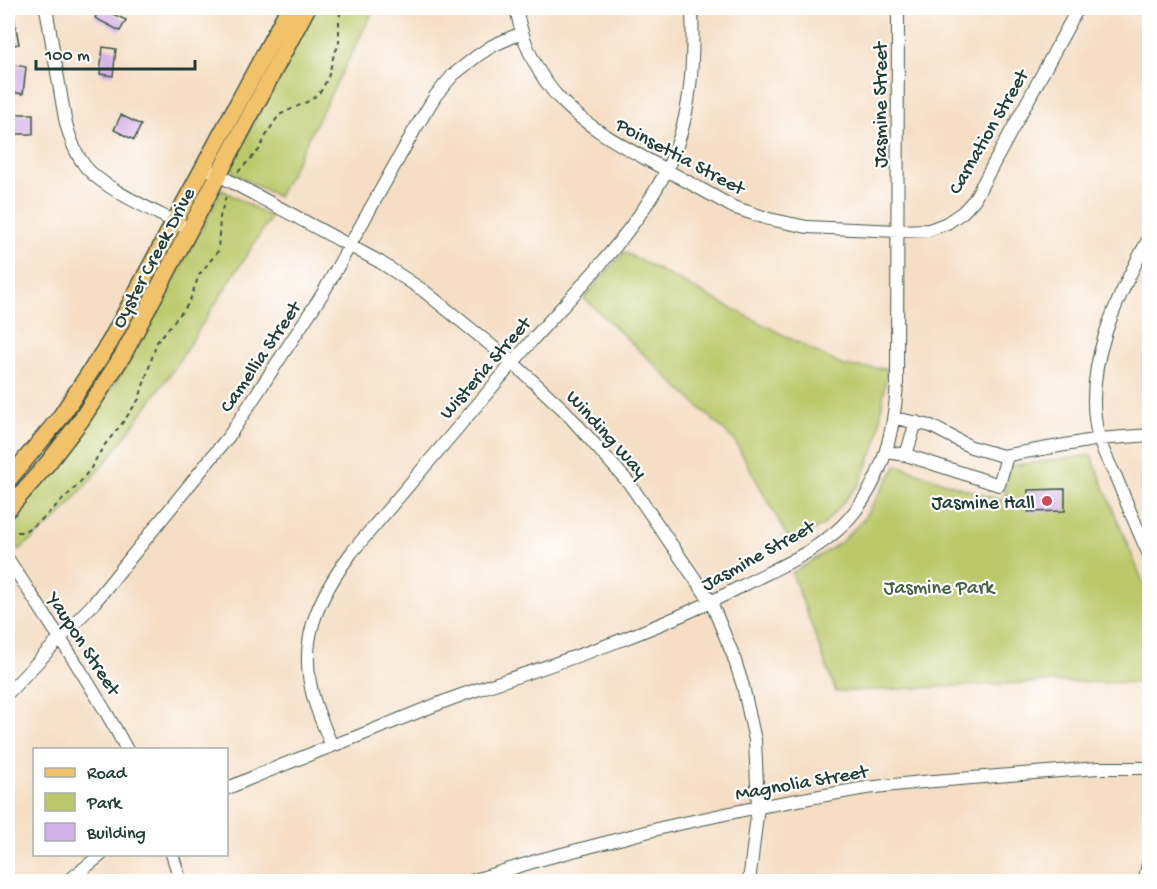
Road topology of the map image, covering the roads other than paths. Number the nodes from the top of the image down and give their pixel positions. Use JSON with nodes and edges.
{"nodes":[{"id":1,"x":46,"y":8,"type":"edge"},
{"id":2,"x":289,"y":8,"type":"edge"},
{"id":3,"x":307,"y":8,"type":"edge"},
{"id":4,"x":516,"y":8,"type":"edge"},
{"id":5,"x":692,"y":8,"type":"edge"},
{"id":6,"x":898,"y":8,"type":"edge"},
{"id":7,"x":1078,"y":8,"type":"edge"},
{"id":8,"x":521,"y":33,"type":"junction"},
{"id":9,"x":667,"y":170,"type":"junction"},
{"id":10,"x":218,"y":175,"type":"junction"},
{"id":11,"x":175,"y":221,"type":"junction"},
{"id":12,"x":190,"y":230,"type":"junction"},
{"id":13,"x":898,"y":231,"type":"junction"},
{"id":14,"x":1149,"y":236,"type":"edge"},
{"id":15,"x":350,"y":246,"type":"junction"},
{"id":16,"x":513,"y":363,"type":"junction"},
{"id":17,"x":895,"y":418,"type":"junction"},
{"id":18,"x":916,"y":422,"type":"junction"},
{"id":19,"x":1149,"y":435,"type":"edge"},
{"id":20,"x":1099,"y":439,"type":"junction"},
{"id":21,"x":886,"y":452,"type":"junction"},
{"id":22,"x":906,"y":456,"type":"junction"},
{"id":23,"x":1007,"y":456,"type":"junction"},
{"id":24,"x":8,"y":480,"type":"edge"},
{"id":25,"x":8,"y":509,"type":"edge"},
{"id":26,"x":1149,"y":557,"type":"edge"},
{"id":27,"x":8,"y":559,"type":"edge"},
{"id":28,"x":711,"y":602,"type":"junction"},
{"id":29,"x":60,"y":638,"type":"junction"},
{"id":30,"x":8,"y":693,"type":"edge"},
{"id":31,"x":332,"y":746,"type":"junction"},
{"id":32,"x":127,"y":748,"type":"edge"},
{"id":33,"x":1149,"y":768,"type":"edge"},
{"id":34,"x":228,"y":788,"type":"edge"},
{"id":35,"x":759,"y":807,"type":"junction"},
{"id":36,"x":101,"y":856,"type":"edge"},
{"id":37,"x":172,"y":856,"type":"edge"},
{"id":38,"x":1149,"y":856,"type":"edge"},
{"id":39,"x":67,"y":882,"type":"edge"},
{"id":40,"x":181,"y":882,"type":"edge"},
{"id":41,"x":468,"y":882,"type":"edge"},
{"id":42,"x":749,"y":882,"type":"edge"},
{"id":43,"x":1144,"y":882,"type":"edge"}],
"edges":[{"from":1,"to":11,"type":"street"},
{"from":2,"to":10,"type":"main road","name":"Oyster Creek Drive"},
{"from":3,"to":10,"type":"main road","name":"Oyster Creek Drive"},
{"from":4,"to":8,"type":"street","name":"Poinsettia Street"},
{"from":5,"to":9,"type":"street","name":"Wisteria Street"},
{"from":6,"to":13,"type":"street","name":"Jasmine Street"},
{"from":7,"to":13,"type":"street","name":"Carnation Street"},
{"from":8,"to":9,"type":"street","name":"Poinsettia Street"},
{"from":8,"to":15,"type":"street","name":"Camellia Street"},
{"from":9,"to":13,"type":"street","name":"Poinsettia Street"},
{"from":9,"to":16,"type":"street","name":"Wisteria Street"},
{"from":10,"to":11,"type":"main road","name":"Oyster Creek Drive"},
{"from":10,"to":12,"type":"main road","name":"Oyster Creek Drive"},
{"from":10,"to":15,"type":"street","name":"Winding Way"},
{"from":11,"to":12,"type":"street"},
{"from":11,"to":24,"type":"main road","name":"Oyster Creek Drive"},
{"from":12,"to":25,"type":"main road","name":"Oyster Creek Drive"},
{"from":13,"to":17,"type":"street","name":"Jasmine Street"},
{"from":14,"to":20,"type":"street"},
{"from":15,"to":16,"type":"street","name":"Winding Way"},
{"from":15,"to":29,"type":"street","name":"Camellia Street"},
{"from":16,"to":28,"type":"street","name":"Winding Way"},
{"from":16,"to":31,"type":"street","name":"Wisteria Street"},
{"from":17,"to":18,"type":"street"},
{"from":17,"to":21,"type":"street","name":"Jasmine Street"},
{"from":18,"to":22,"type":"street"},
{"from":18,"to":23,"type":"street"},
{"from":19,"to":20,"type":"street"},
{"from":20,"to":23,"type":"street"},
{"from":20,"to":26,"type":"street"},
{"from":21,"to":22,"type":"street"},
{"from":21,"to":28,"type":"street","name":"Jasmine Street"},
{"from":22,"to":23,"type":"street"},
{"from":27,"to":29,"type":"street","name":"Yaupon Street"},
{"from":28,"to":31,"type":"street","name":"Jasmine Street"},
{"from":28,"to":35,"type":"street","name":"Winding Way"},
{"from":29,"to":30,"type":"street","name":"Camellia Street"},
{"from":29,"to":32,"type":"street","name":"Yaupon Street"},
{"from":31,"to":34,"type":"street","name":"Jasmine Street"},
{"from":33,"to":35,"type":"street","name":"Magnolia Street"},
{"from":35,"to":41,"type":"street","name":"Magnolia Street"},
{"from":35,"to":42,"type":"street","name":"Winding Way"},
{"from":36,"to":39,"type":"street"},
{"from":37,"to":40,"type":"street"},
{"from":38,"to":43,"type":"street"}]}
